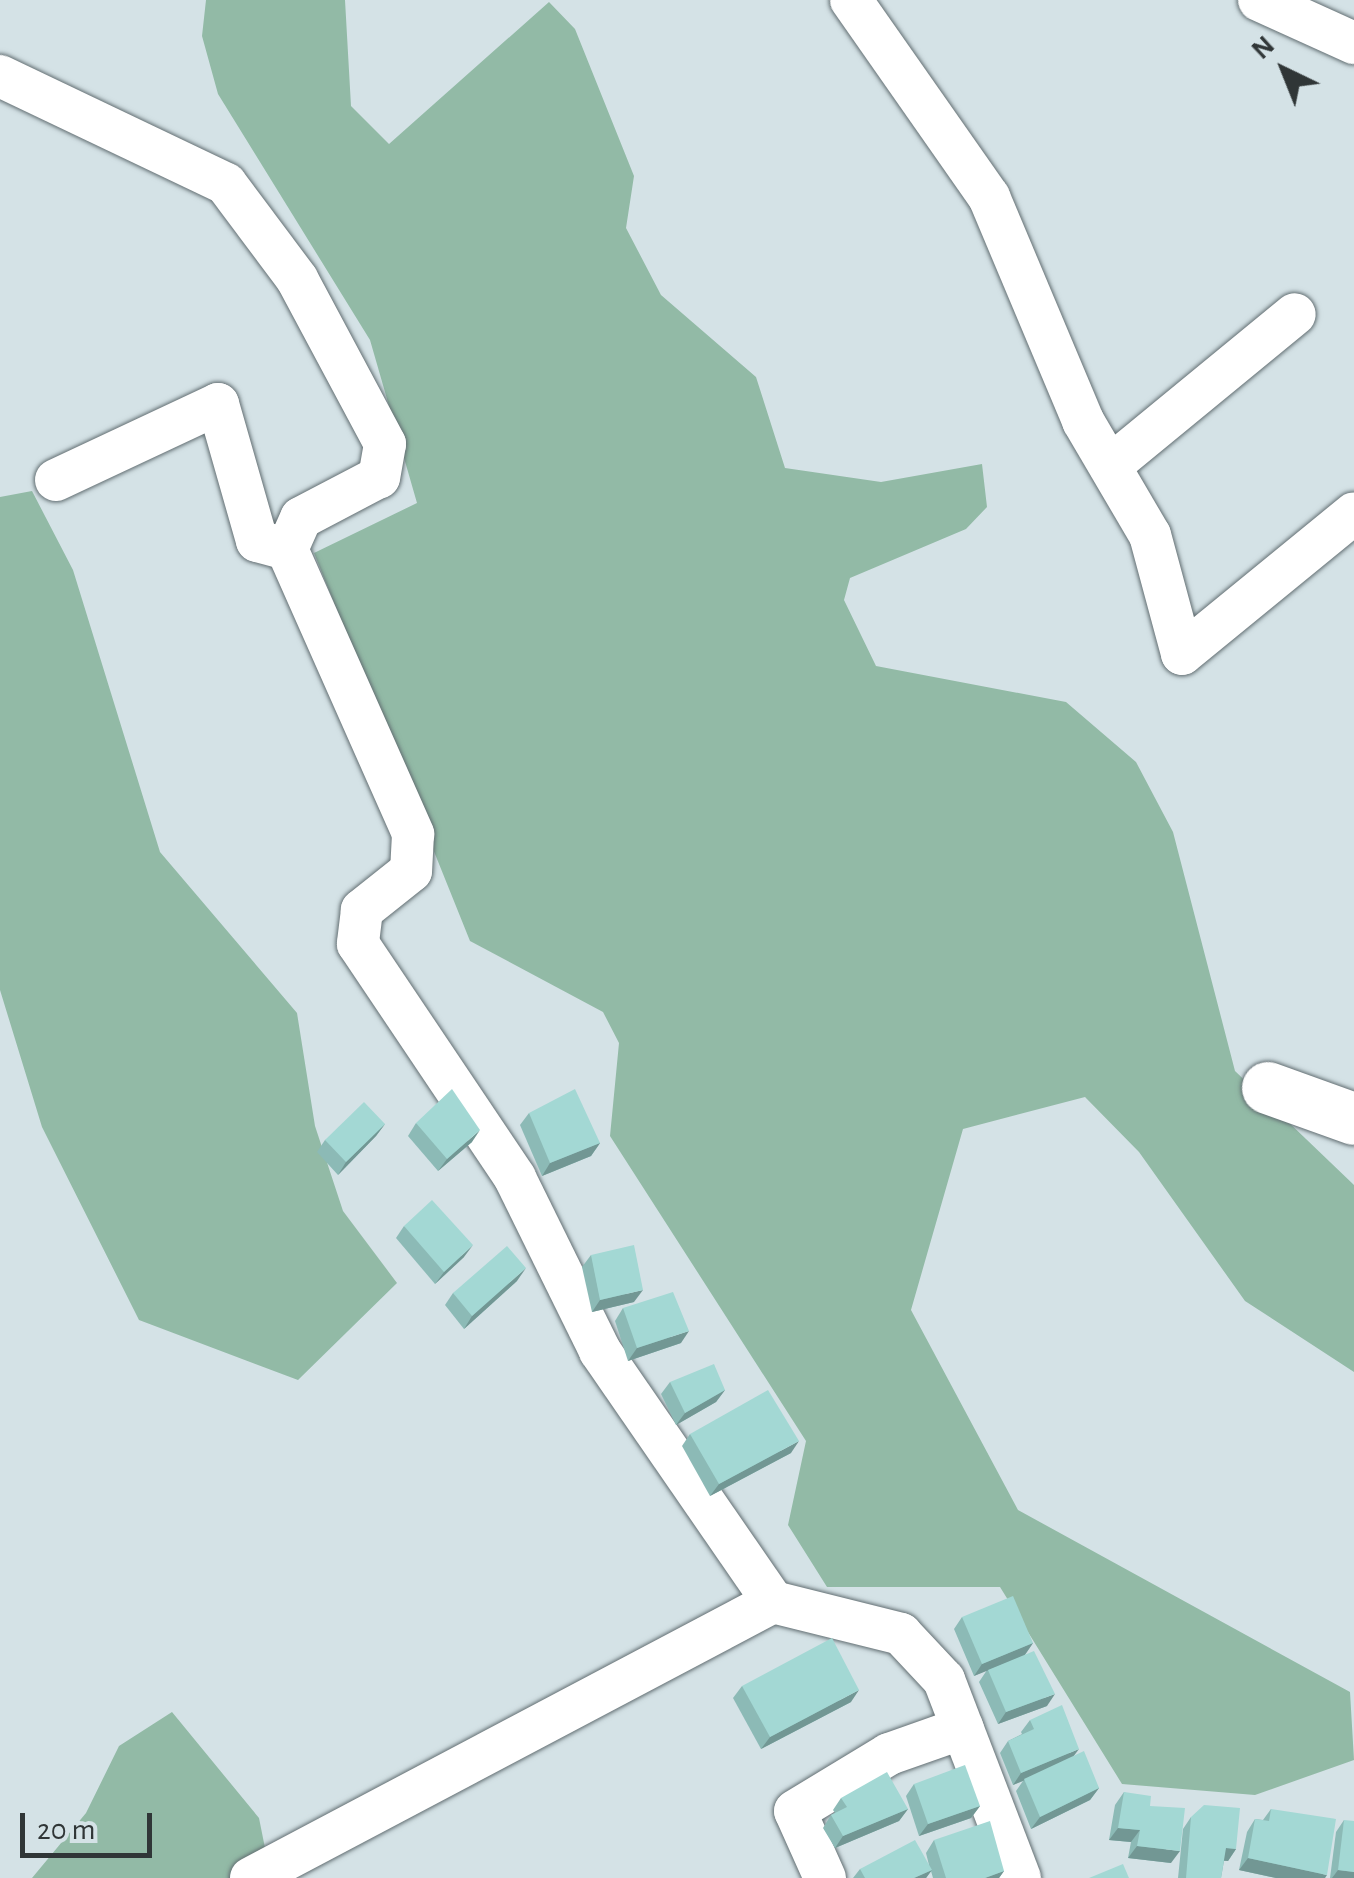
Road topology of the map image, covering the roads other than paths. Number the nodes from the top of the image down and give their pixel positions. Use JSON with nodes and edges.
{"nodes":[{"id":1,"x":851,"y":0,"type":"edge"},
{"id":2,"x":1259,"y":0,"type":"edge"},
{"id":3,"x":1354,"y":43,"type":"edge"},
{"id":4,"x":0,"y":76,"type":"edge"},
{"id":5,"x":1294,"y":314,"type":"dead end"},
{"id":6,"x":1110,"y":466,"type":"junction"},
{"id":7,"x":56,"y":480,"type":"dead end"},
{"id":8,"x":1354,"y":513,"type":"edge"},
{"id":9,"x":287,"y":549,"type":"junction"},
{"id":10,"x":1268,"y":1088,"type":"dead end"},
{"id":11,"x":1354,"y":1119,"type":"edge"},
{"id":12,"x":773,"y":1602,"type":"junction"},
{"id":13,"x":963,"y":1728,"type":"junction"},
{"id":14,"x":251,"y":1878,"type":"edge"},
{"id":15,"x":825,"y":1878,"type":"edge"},
{"id":16,"x":1020,"y":1878,"type":"edge"}],
"edges":[{"from":1,"to":6,"type":"street"},
{"from":2,"to":3,"type":"street"},
{"from":4,"to":9,"type":"street"},
{"from":5,"to":6,"type":"street"},
{"from":6,"to":8,"type":"street"},
{"from":7,"to":9,"type":"street"},
{"from":9,"to":12,"type":"street"},
{"from":10,"to":11,"type":"street"},
{"from":12,"to":13,"type":"street"},
{"from":12,"to":14,"type":"street"},
{"from":13,"to":15,"type":"street"},
{"from":13,"to":16,"type":"street"}]}
